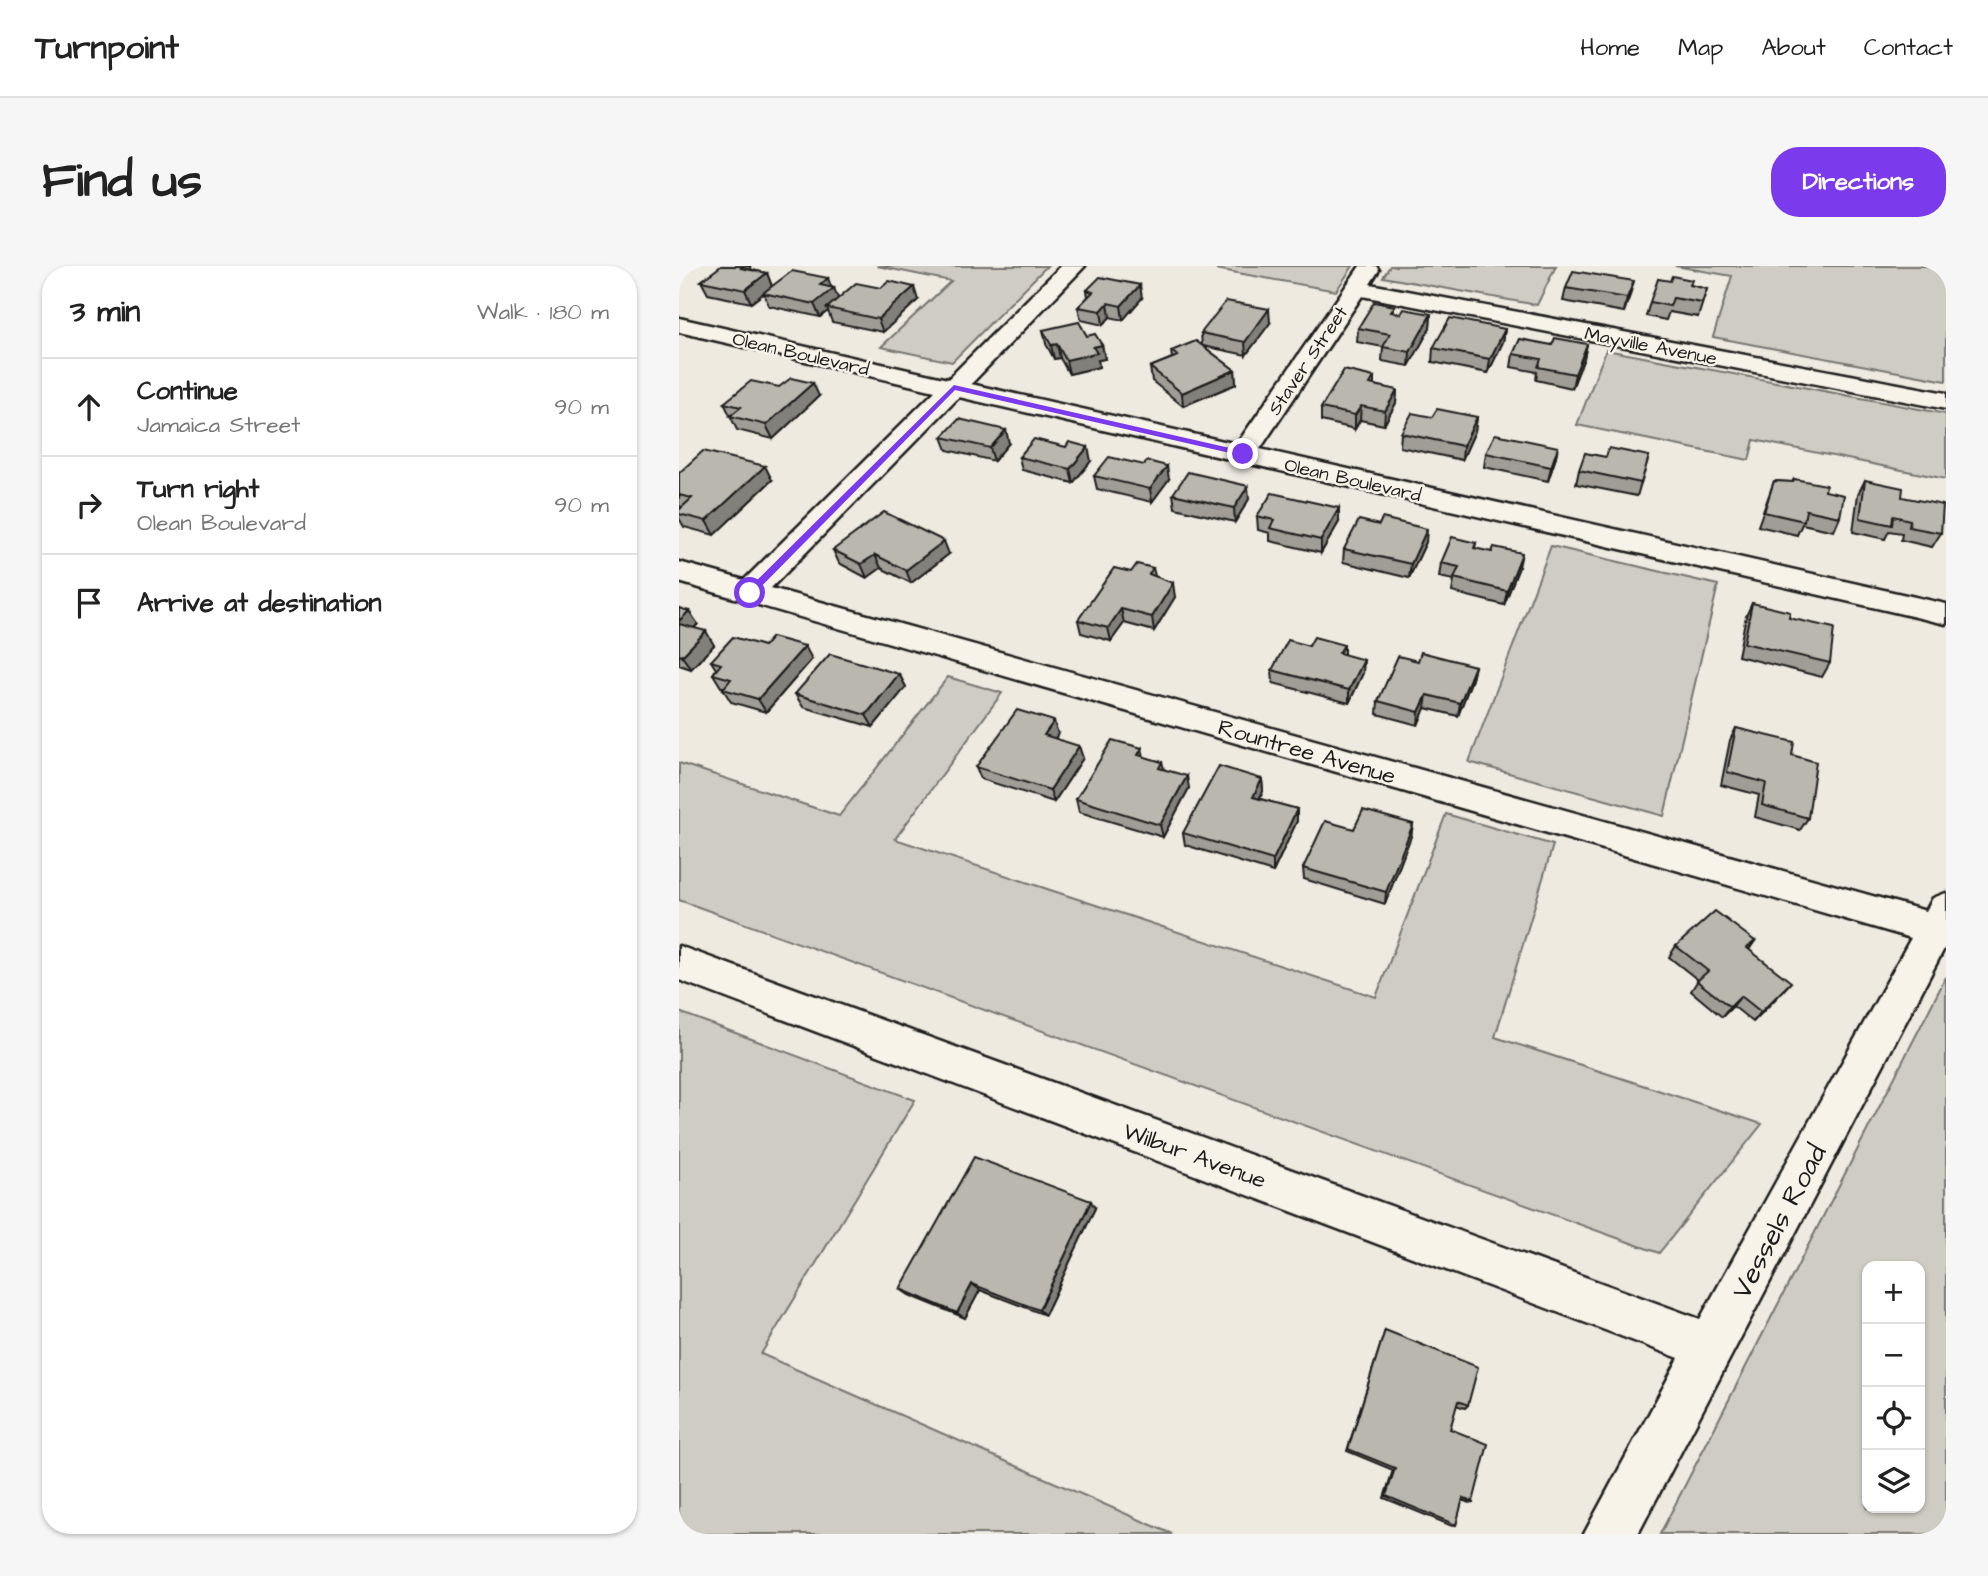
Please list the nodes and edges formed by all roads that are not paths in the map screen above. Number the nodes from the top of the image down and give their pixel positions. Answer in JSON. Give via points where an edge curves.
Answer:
{"nodes":[{"id":1,"x":1075,"y":266,"type":"edge"},
{"id":2,"x":1371,"y":266,"type":"edge"},
{"id":3,"x":1355,"y":288,"type":"junction"},
{"id":4,"x":679,"y":325,"type":"edge"},
{"id":5,"x":954,"y":388,"type":"junction"},
{"id":6,"x":1946,"y":401,"type":"edge"},
{"id":7,"x":1243,"y":454,"type":"junction"},
{"id":8,"x":679,"y":572,"type":"edge"},
{"id":9,"x":750,"y":593,"type":"junction"},
{"id":10,"x":1946,"y":614,"type":"edge"},
{"id":11,"x":1940,"y":919,"type":"edge"},
{"id":12,"x":679,"y":963,"type":"edge"},
{"id":13,"x":1711,"y":1347,"type":"junction"},
{"id":14,"x":1610,"y":1534,"type":"edge"}],
"edges":[{"from":1,"to":5,"type":"street"},
{"from":2,"to":3,"type":"street","name":"Staver Street"},
{"from":3,"to":6,"type":"street","name":"Mayville Avenue"},
{"from":3,"to":7,"type":"street","name":"Staver Street"},
{"from":4,"to":5,"type":"street","name":"Olean Boulevard"},
{"from":5,"to":7,"type":"street","name":"Olean Boulevard"},
{"from":5,"to":9,"type":"street"},
{"from":7,"to":10,"type":"street","name":"Olean Boulevard"},
{"from":8,"to":9,"type":"street","name":"Rountree Avenue"},
{"from":9,"to":11,"type":"street","name":"Rountree Avenue"},
{"from":11,"to":13,"type":"street","name":"Vessels Road"},
{"from":12,"to":13,"type":"street","name":"Wilbur Avenue"},
{"from":13,"to":14,"type":"street","name":"Vessels Road"}]}
